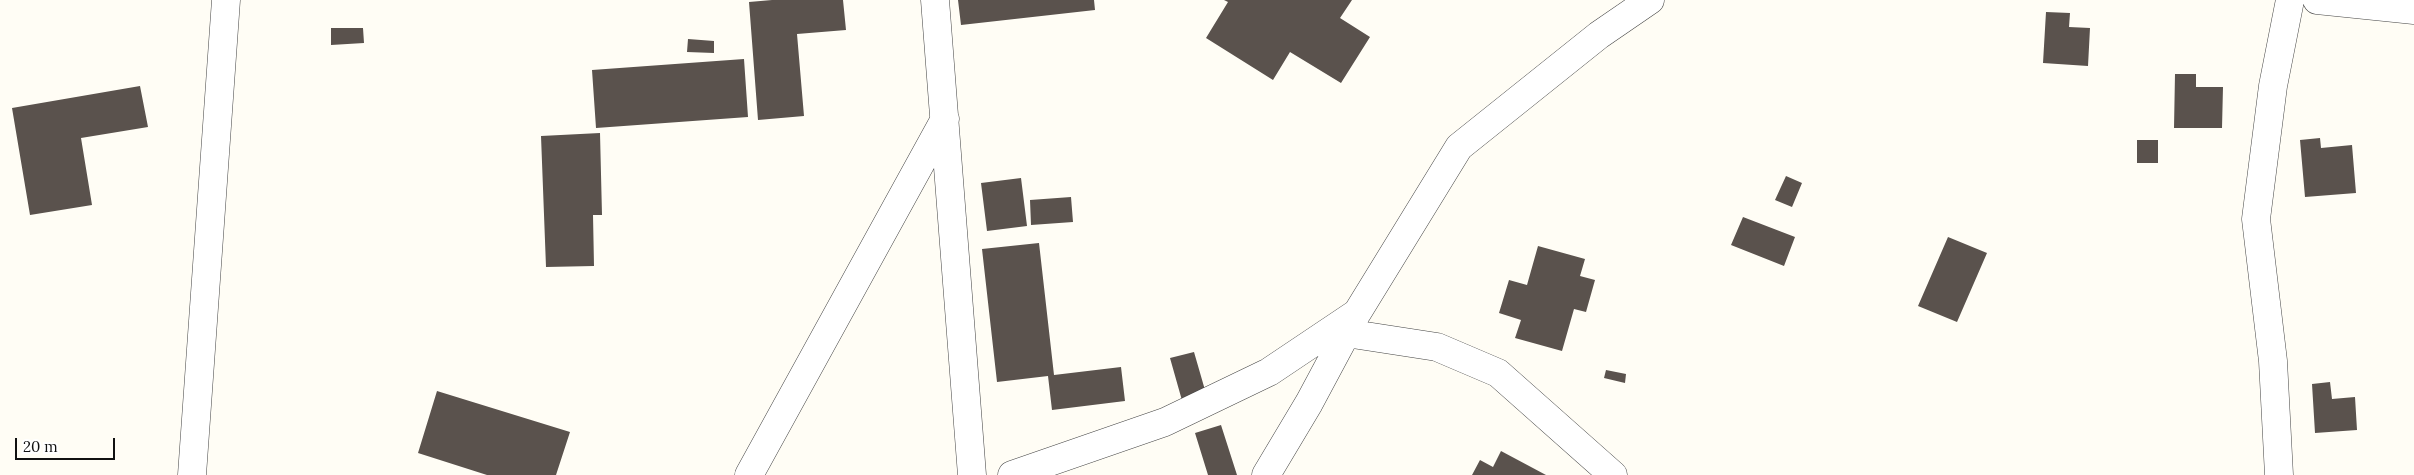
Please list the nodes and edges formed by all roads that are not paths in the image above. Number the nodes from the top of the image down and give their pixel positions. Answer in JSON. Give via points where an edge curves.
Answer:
{"nodes":[{"id":1,"x":226,"y":0,"type":"edge"},
{"id":2,"x":935,"y":0,"type":"edge"},
{"id":3,"x":1650,"y":0,"type":"edge"},
{"id":4,"x":2290,"y":0,"type":"edge"},
{"id":5,"x":2317,"y":0,"type":"edge"},
{"id":6,"x":2414,"y":10,"type":"edge"},
{"id":7,"x":945,"y":119,"type":"junction"},
{"id":8,"x":1351,"y":323,"type":"junction"},
{"id":9,"x":192,"y":475,"type":"edge"},
{"id":10,"x":749,"y":475,"type":"edge"},
{"id":11,"x":972,"y":475,"type":"edge"},
{"id":12,"x":1012,"y":475,"type":"edge"},
{"id":13,"x":1266,"y":475,"type":"edge"},
{"id":14,"x":1614,"y":475,"type":"edge"},
{"id":15,"x":2279,"y":475,"type":"edge"}],
"edges":[{"from":1,"to":9,"type":"street"},
{"from":2,"to":7,"type":"street"},
{"from":3,"to":8,"type":"street","via":[[1599,34],[1459,147]]},
{"from":4,"to":15,"type":"street","via":[[2273,86],[2256,219],[2273,361]]},
{"from":5,"to":6,"type":"street"},
{"from":7,"to":10,"type":"street"},
{"from":7,"to":11,"type":"street"},
{"from":8,"to":12,"type":"street","via":[[1269,372],[1166,422]]},
{"from":8,"to":13,"type":"street"},
{"from":8,"to":14,"type":"street","via":[[1437,347],[1498,373]]}]}
